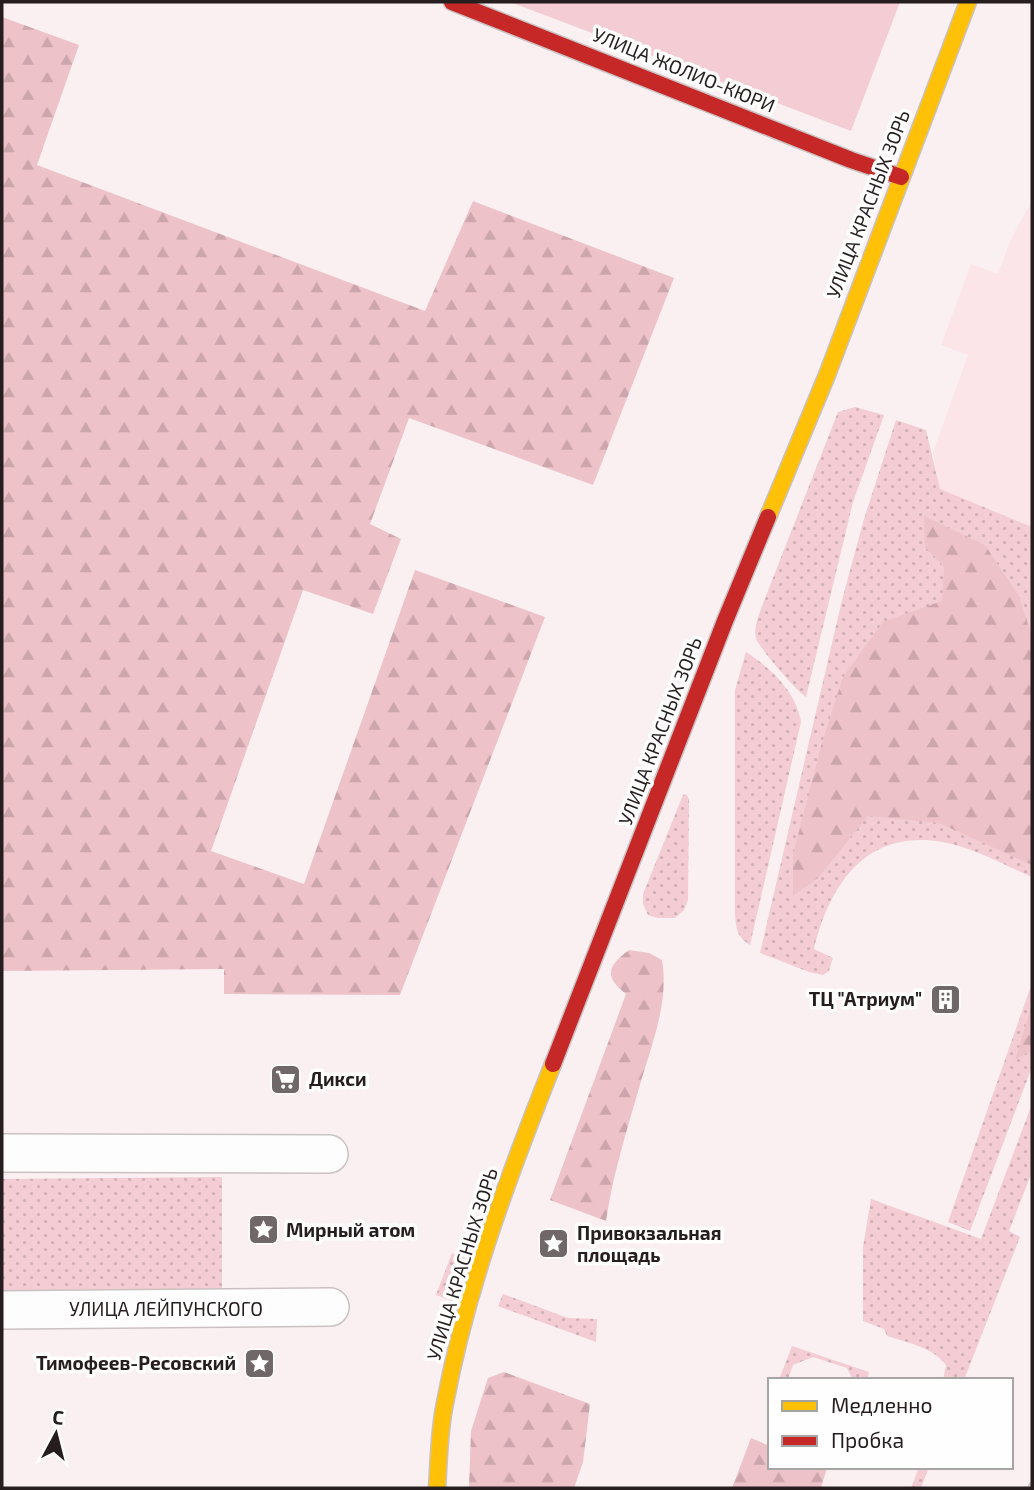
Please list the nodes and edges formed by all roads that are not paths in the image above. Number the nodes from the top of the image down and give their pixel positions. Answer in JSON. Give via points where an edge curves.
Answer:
{"nodes":[{"id":1,"x":452,"y":2,"type":"edge"},
{"id":2,"x":968,"y":2,"type":"edge"},
{"id":3,"x":901,"y":177,"type":"junction"},
{"id":4,"x":2,"y":1153,"type":"edge"},
{"id":5,"x":329,"y":1154,"type":"dead end"},
{"id":6,"x":330,"y":1307,"type":"dead end"},
{"id":7,"x":2,"y":1310,"type":"edge"},
{"id":8,"x":437,"y":1488,"type":"edge"}],
"edges":[{"from":1,"to":3,"type":"street","name":"УЛИЦА ЖОЛИО-КЮРИ"},
{"from":2,"to":3,"type":"street","name":"УЛИЦА КРАСНЫХ ЗОРЬ"},
{"from":3,"to":8,"type":"street","name":"УЛИЦА КРАСНЫХ ЗОРЬ","via":[[500,1199],[464,1316],[444,1406]]},
{"from":4,"to":5,"type":"street"},
{"from":6,"to":7,"type":"street","name":"УЛИЦА ЛЕЙПУНСКОГО"}]}
